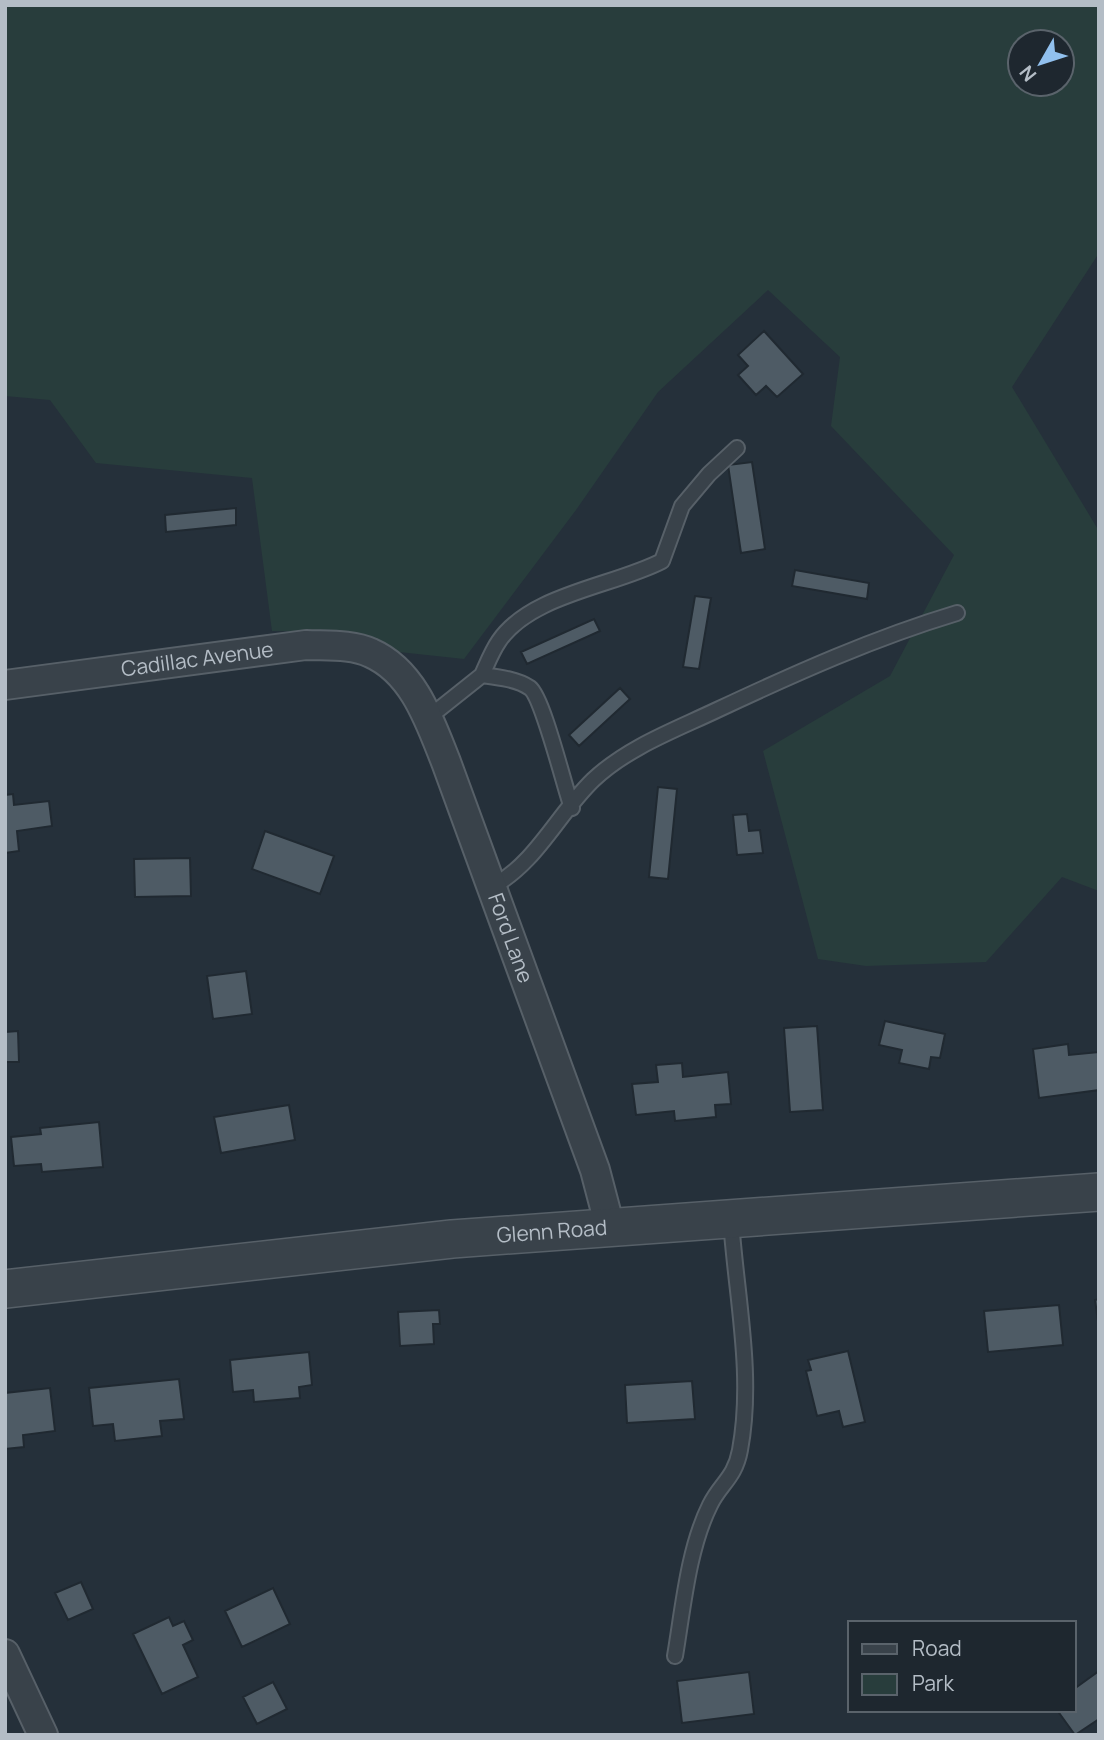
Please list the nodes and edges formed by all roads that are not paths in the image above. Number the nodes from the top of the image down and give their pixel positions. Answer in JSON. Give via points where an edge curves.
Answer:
{"nodes":[{"id":1,"x":737,"y":448,"type":"dead end"},
{"id":2,"x":957,"y":613,"type":"dead end"},
{"id":3,"x":386,"y":662,"type":"joint"},
{"id":4,"x":482,"y":675,"type":"junction"},
{"id":5,"x":5,"y":685,"type":"edge"},
{"id":6,"x":428,"y":718,"type":"junction"},
{"id":7,"x":572,"y":807,"type":"junction"},
{"id":8,"x":492,"y":887,"type":"junction"},
{"id":9,"x":1099,"y":1192,"type":"edge"},
{"id":10,"x":731,"y":1218,"type":"junction"},
{"id":11,"x":610,"y":1227,"type":"junction"},
{"id":12,"x":5,"y":1289,"type":"edge"},
{"id":13,"x":5,"y":1654,"type":"edge"},
{"id":14,"x":675,"y":1656,"type":"dead end"},
{"id":15,"x":43,"y":1735,"type":"edge"}],
"edges":[{"from":1,"to":4,"type":"lane","via":[[682,506],[662,561],[521,618],[500,640]]},
{"from":2,"to":7,"type":"lane","via":[[885,635],[639,747],[593,780]]},
{"from":3,"to":5,"type":"street","name":"Cadillac Avenue","via":[[369,652],[306,645]]},
{"from":3,"to":6,"type":"street","name":"Ford Lane","via":[[411,689]]},
{"from":4,"to":6,"type":"lane"},
{"from":4,"to":7,"type":"lane","via":[[531,689],[544,712]]},
{"from":6,"to":8,"type":"street","name":"Ford Lane"},
{"from":7,"to":8,"type":"lane","via":[[514,874]]},
{"from":8,"to":11,"type":"street","name":"Ford Lane","via":[[595,1170]]},
{"from":9,"to":10,"type":"street","name":"Glenn Road"},
{"from":10,"to":11,"type":"street","name":"Glenn Road"},
{"from":10,"to":14,"type":"lane","via":[[743,1334],[740,1450],[731,1479],[710,1504],[688,1577]]},
{"from":11,"to":12,"type":"street","name":"Glenn Road","via":[[452,1239]]},
{"from":13,"to":15,"type":"street"}]}
